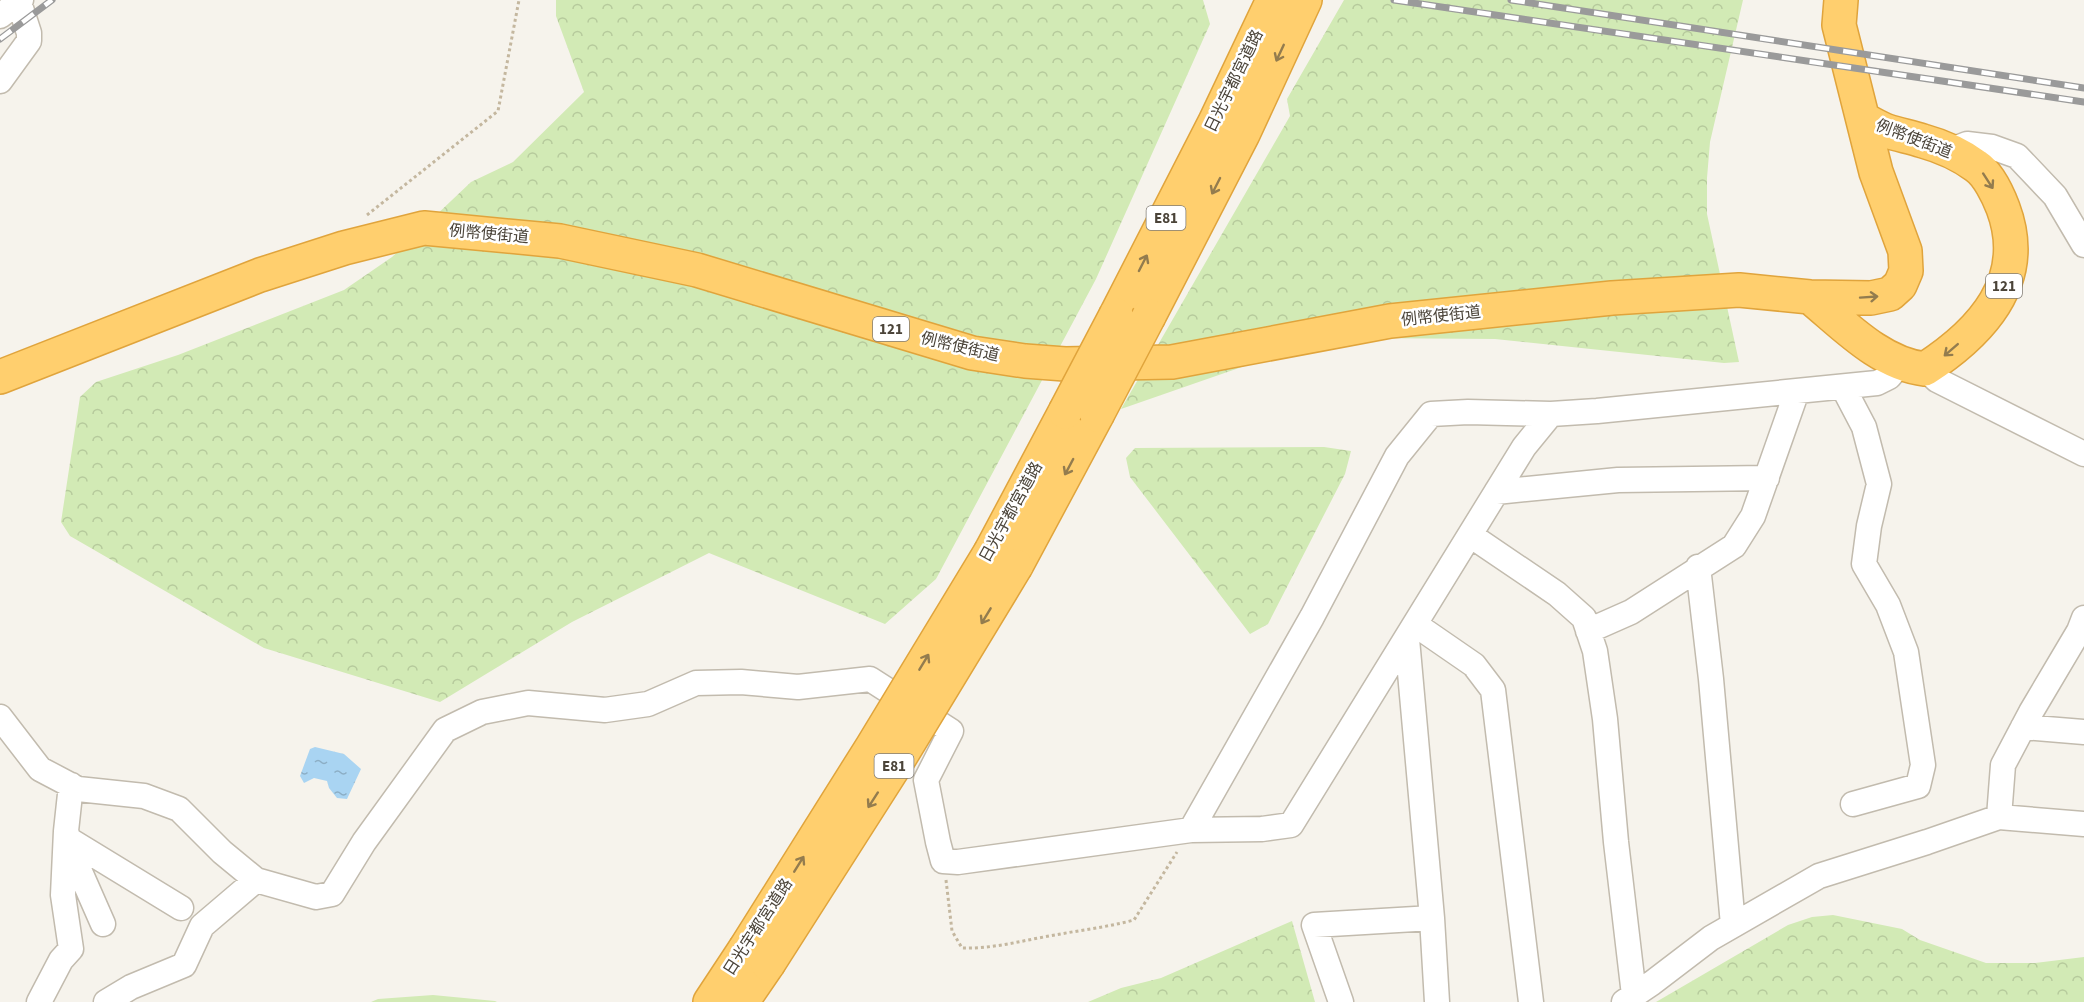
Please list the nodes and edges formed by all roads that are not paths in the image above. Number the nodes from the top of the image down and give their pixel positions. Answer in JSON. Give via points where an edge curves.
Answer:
{"nodes":[{"id":1,"x":1273,"y":0,"type":"edge"},
{"id":2,"x":1305,"y":0,"type":"edge"},
{"id":3,"x":1840,"y":0,"type":"edge"},
{"id":4,"x":13,"y":6,"type":"edge"},
{"id":5,"x":0,"y":81,"type":"edge"},
{"id":6,"x":1863,"y":119,"type":"junction"},
{"id":7,"x":1229,"y":128,"type":"junction"},
{"id":8,"x":1949,"y":151,"type":"junction"},
{"id":9,"x":2055,"y":196,"type":"junction"},
{"id":10,"x":2084,"y":209,"type":"edge"},
{"id":11,"x":2084,"y":245,"type":"edge"},
{"id":12,"x":1810,"y":297,"type":"junction"},
{"id":13,"x":1913,"y":366,"type":"junction"},
{"id":14,"x":0,"y":377,"type":"edge"},
{"id":15,"x":1843,"y":387,"type":"junction"},
{"id":16,"x":1797,"y":391,"type":"junction"},
{"id":17,"x":1081,"y":414,"type":"junction"},
{"id":18,"x":1551,"y":414,"type":"junction"},
{"id":19,"x":2084,"y":454,"type":"edge"},
{"id":20,"x":1767,"y":478,"type":"junction"},
{"id":21,"x":1496,"y":492,"type":"junction"},
{"id":22,"x":1470,"y":535,"type":"junction"},
{"id":23,"x":1698,"y":567,"type":"junction"},
{"id":24,"x":2084,"y":618,"type":"edge"},
{"id":25,"x":1588,"y":631,"type":"junction"},
{"id":26,"x":1411,"y":632,"type":"junction"},
{"id":27,"x":0,"y":717,"type":"edge"},
{"id":28,"x":2023,"y":727,"type":"junction"},
{"id":29,"x":2084,"y":732,"type":"edge"},
{"id":30,"x":71,"y":785,"type":"junction"},
{"id":31,"x":1853,"y":804,"type":"dead end"},
{"id":32,"x":1999,"y":817,"type":"junction"},
{"id":33,"x":2084,"y":824,"type":"edge"},
{"id":34,"x":1191,"y":831,"type":"junction"},
{"id":35,"x":67,"y":835,"type":"junction"},
{"id":36,"x":256,"y":880,"type":"junction"},
{"id":37,"x":181,"y":908,"type":"dead end"},
{"id":38,"x":1432,"y":918,"type":"junction"},
{"id":39,"x":103,"y":924,"type":"dead end"},
{"id":40,"x":1733,"y":925,"type":"junction"},
{"id":41,"x":756,"y":956,"type":"junction"},
{"id":42,"x":1629,"y":999,"type":"edge"},
{"id":43,"x":39,"y":1002,"type":"edge"},
{"id":44,"x":106,"y":1002,"type":"edge"},
{"id":45,"x":710,"y":1002,"type":"edge"},
{"id":46,"x":742,"y":1002,"type":"edge"},
{"id":47,"x":1341,"y":1002,"type":"edge"},
{"id":48,"x":1437,"y":1002,"type":"edge"},
{"id":49,"x":1531,"y":1002,"type":"edge"}],
"edges":[{"from":1,"to":7,"type":"highway","name":"日光宇都宮道路","number":"E81"},
{"from":2,"to":7,"type":"highway","name":"日光宇都宮道路","number":"E81","one_way":true},
{"from":3,"to":6,"type":"highway","name":"例幣使街道","number":"121","via":[[1839,25]]},
{"from":4,"to":5,"type":"street","via":[[29,33],[29,41]]},
{"from":6,"to":8,"type":"highway","name":"例幣使街道","number":"121"},
{"from":12,"to":6,"type":"highway","name":"例幣使街道","number":"121","one_way":true,"via":[[1871,298],[1890,294],[1900,285],[1906,271],[1905,252],[1876,172]]},
{"from":17,"to":7,"type":"highway","name":"日光宇都宮道路","number":"E81","one_way":true,"bridge":true,"via":[[1116,315]]},
{"from":7,"to":17,"type":"highway","name":"日光宇都宮道路","number":"E81","one_way":true,"bridge":true,"via":[[1149,316]]},
{"from":8,"to":9,"type":"street","via":[[1967,144],[2017,156]]},
{"from":8,"to":13,"type":"highway","name":"例幣使街道","number":"121","one_way":true,"via":[[1979,168],[1999,198],[2011,238],[2010,261],[2006,282],[1979,325],[1947,355]]},
{"from":9,"to":10,"type":"street"},
{"from":9,"to":11,"type":"street"},
{"from":12,"to":13,"type":"highway","via":[[1884,355]]},
{"from":12,"to":14,"type":"highway","name":"例幣使街道","number":"121","via":[[1740,290],[1612,297],[1390,321],[1172,362],[1065,364],[972,353],[697,270],[560,241],[424,228],[260,275]]},
{"from":13,"to":15,"type":"street","via":[[1877,383]]},
{"from":13,"to":19,"type":"street"},
{"from":15,"to":16,"type":"street"},
{"from":15,"to":31,"type":"street","via":[[1864,427],[1879,484],[1864,564],[1888,605],[1906,652],[1923,765],[1918,786]]},
{"from":16,"to":18,"type":"street"},
{"from":16,"to":20,"type":"street"},
{"from":17,"to":41,"type":"highway","name":"日光宇都宮道路","number":"E81","bridge":true,"via":[[897,762]]},
{"from":18,"to":21,"type":"street","via":[[1524,447]]},
{"from":18,"to":34,"type":"street","via":[[1431,414],[1397,456],[1312,617]]},
{"from":20,"to":21,"type":"street","via":[[1618,480]]},
{"from":20,"to":23,"type":"street","via":[[1753,516],[1734,546]]},
{"from":21,"to":22,"type":"street"},
{"from":22,"to":25,"type":"street","via":[[1557,594],[1584,618]]},
{"from":22,"to":26,"type":"street"},
{"from":23,"to":25,"type":"street","via":[[1631,612]]},
{"from":23,"to":40,"type":"street"},
{"from":24,"to":28,"type":"street"},
{"from":25,"to":42,"type":"street","via":[[1595,651],[1605,719]]},
{"from":26,"to":34,"type":"street","via":[[1291,825]]},
{"from":26,"to":38,"type":"street"},
{"from":26,"to":49,"type":"street","via":[[1474,665],[1493,690]]},
{"from":27,"to":30,"type":"street","via":[[40,769]]},
{"from":28,"to":29,"type":"street"},
{"from":28,"to":32,"type":"street","via":[[2003,765]]},
{"from":30,"to":35,"type":"street"},
{"from":30,"to":36,"type":"street","via":[[144,796],[179,809]]},
{"from":32,"to":33,"type":"street"},
{"from":32,"to":40,"type":"street","via":[[1819,876]]},
{"from":34,"to":36,"type":"street","via":[[944,861],[926,780],[951,731],[870,679],[798,687],[696,683],[648,704],[605,710],[528,703],[483,712],[445,730],[364,842],[332,894],[316,897]]},
{"from":35,"to":37,"type":"street"},
{"from":35,"to":39,"type":"street"},
{"from":35,"to":43,"type":"street","via":[[63,895],[71,949]]},
{"from":36,"to":44,"type":"street","via":[[202,926],[184,965]]},
{"from":38,"to":47,"type":"street","via":[[1314,925]]},
{"from":38,"to":48,"type":"street"},
{"from":40,"to":42,"type":"street"},
{"from":41,"to":45,"type":"highway","name":"日光宇都宮道路","number":"E81"},
{"from":41,"to":46,"type":"highway","name":"日光宇都宮道路","number":"E81"}]}
